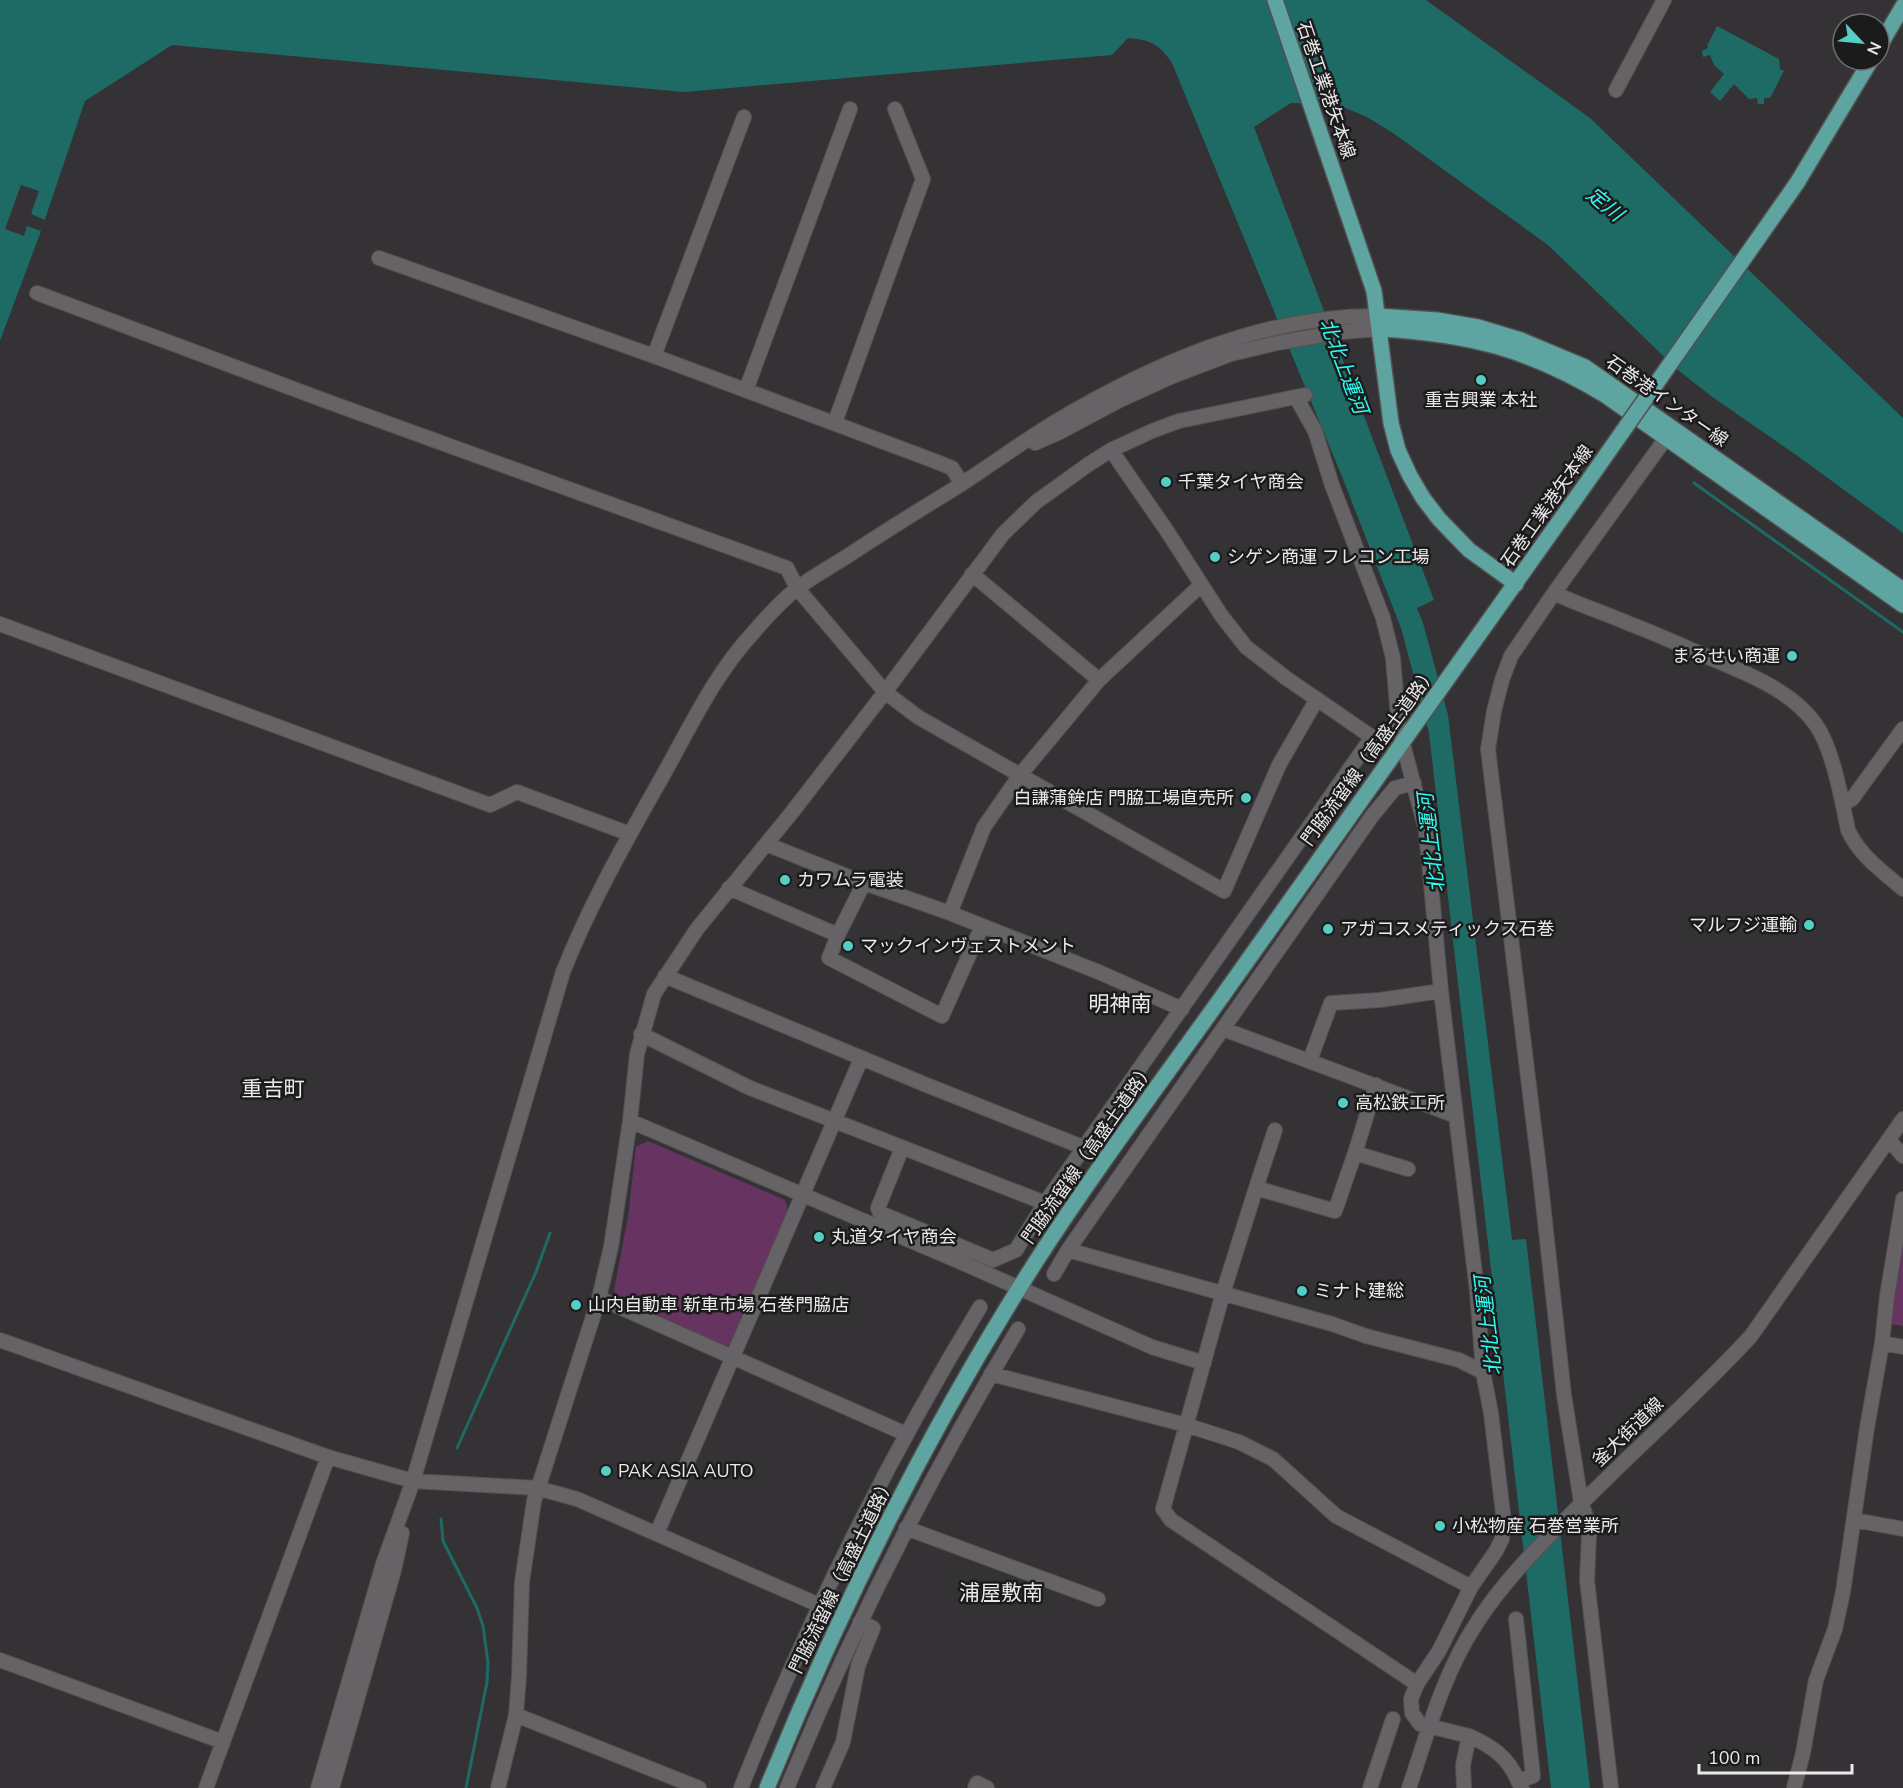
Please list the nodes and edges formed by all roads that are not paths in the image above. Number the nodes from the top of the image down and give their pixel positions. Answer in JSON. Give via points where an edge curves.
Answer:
{"nodes":[{"id":1,"x":1275,"y":0,"type":"edge"},
{"id":2,"x":1664,"y":0,"type":"edge"},
{"id":3,"x":1903,"y":6,"type":"edge"},
{"id":4,"x":1891,"y":26,"type":"edge"},
{"id":5,"x":1864,"y":72,"type":"edge"},
{"id":6,"x":1616,"y":90,"type":"dead end"},
{"id":7,"x":895,"y":109,"type":"dead end"},
{"id":8,"x":850,"y":110,"type":"dead end"},
{"id":9,"x":744,"y":117,"type":"dead end"},
{"id":10,"x":379,"y":258,"type":"dead end"},
{"id":11,"x":37,"y":293,"type":"dead end"},
{"id":12,"x":1379,"y":323,"type":"junction"},
{"id":13,"x":654,"y":356,"type":"junction"},
{"id":14,"x":746,"y":390,"type":"junction"},
{"id":15,"x":835,"y":422,"type":"junction"},
{"id":16,"x":1666,"y":438,"type":"junction"},
{"id":17,"x":1111,"y":450,"type":"junction"},
{"id":18,"x":1006,"y":456,"type":"junction"},
{"id":19,"x":962,"y":484,"type":"junction"},
{"id":20,"x":972,"y":574,"type":"junction"},
{"id":21,"x":1516,"y":584,"type":"junction"},
{"id":22,"x":1201,"y":585,"type":"junction"},
{"id":23,"x":797,"y":588,"type":"junction"},
{"id":24,"x":1903,"y":590,"type":"edge"},
{"id":25,"x":1554,"y":593,"type":"junction"},
{"id":26,"x":1903,"y":606,"type":"edge"},
{"id":27,"x":0,"y":624,"type":"edge"},
{"id":28,"x":1099,"y":680,"type":"junction"},
{"id":29,"x":885,"y":692,"type":"junction"},
{"id":30,"x":1317,"y":699,"type":"junction"},
{"id":31,"x":1903,"y":729,"type":"edge"},
{"id":32,"x":1402,"y":742,"type":"junction"},
{"id":33,"x":1020,"y":775,"type":"junction"},
{"id":34,"x":1414,"y":783,"type":"junction"},
{"id":35,"x":1843,"y":804,"type":"junction"},
{"id":36,"x":630,"y":834,"type":"junction"},
{"id":37,"x":766,"y":844,"type":"junction"},
{"id":38,"x":864,"y":883,"type":"junction"},
{"id":39,"x":729,"y":888,"type":"junction"},
{"id":40,"x":1903,"y":889,"type":"edge"},
{"id":41,"x":950,"y":913,"type":"junction"},
{"id":42,"x":982,"y":926,"type":"junction"},
{"id":43,"x":838,"y":935,"type":"junction"},
{"id":44,"x":665,"y":976,"type":"junction"},
{"id":45,"x":1441,"y":991,"type":"junction"},
{"id":46,"x":1182,"y":1009,"type":"junction"},
{"id":47,"x":1224,"y":1029,"type":"junction"},
{"id":48,"x":641,"y":1035,"type":"junction"},
{"id":49,"x":861,"y":1059,"type":"junction"},
{"id":50,"x":1310,"y":1060,"type":"junction"},
{"id":51,"x":1376,"y":1085,"type":"junction"},
{"id":52,"x":1456,"y":1116,"type":"junction"},
{"id":53,"x":1903,"y":1119,"type":"edge"},
{"id":54,"x":630,"y":1121,"type":"junction"},
{"id":55,"x":833,"y":1121,"type":"junction"},
{"id":56,"x":1275,"y":1130,"type":"dead end"},
{"id":57,"x":1889,"y":1140,"type":"junction"},
{"id":58,"x":902,"y":1148,"type":"junction"},
{"id":59,"x":1085,"y":1148,"type":"junction"},
{"id":60,"x":1355,"y":1153,"type":"junction"},
{"id":61,"x":1903,"y":1156,"type":"edge"},
{"id":62,"x":1408,"y":1169,"type":"dead end"},
{"id":63,"x":1256,"y":1188,"type":"junction"},
{"id":64,"x":802,"y":1195,"type":"junction"},
{"id":65,"x":1903,"y":1199,"type":"edge"},
{"id":66,"x":1046,"y":1203,"type":"junction"},
{"id":67,"x":1068,"y":1250,"type":"junction"},
{"id":68,"x":1054,"y":1274,"type":"dead end"},
{"id":69,"x":1020,"y":1288,"type":"junction"},
{"id":70,"x":1223,"y":1293,"type":"junction"},
{"id":71,"x":599,"y":1298,"type":"junction"},
{"id":72,"x":980,"y":1307,"type":"dead end"},
{"id":73,"x":1018,"y":1329,"type":"dead end"},
{"id":74,"x":0,"y":1340,"type":"edge"},
{"id":75,"x":1882,"y":1343,"type":"junction"},
{"id":76,"x":1903,"y":1347,"type":"edge"},
{"id":77,"x":734,"y":1357,"type":"junction"},
{"id":78,"x":1204,"y":1363,"type":"junction"},
{"id":79,"x":1483,"y":1372,"type":"junction"},
{"id":80,"x":991,"y":1374,"type":"junction"},
{"id":81,"x":1186,"y":1425,"type":"junction"},
{"id":82,"x":906,"y":1434,"type":"junction"},
{"id":83,"x":328,"y":1457,"type":"junction"},
{"id":84,"x":413,"y":1481,"type":"junction"},
{"id":85,"x":537,"y":1488,"type":"junction"},
{"id":86,"x":1581,"y":1502,"type":"junction"},
{"id":87,"x":1854,"y":1520,"type":"junction"},
{"id":88,"x":906,"y":1528,"type":"junction"},
{"id":89,"x":1903,"y":1529,"type":"edge"},
{"id":90,"x":657,"y":1533,"type":"junction"},
{"id":91,"x":1471,"y":1587,"type":"junction"},
{"id":92,"x":1098,"y":1599,"type":"dead end"},
{"id":93,"x":819,"y":1605,"type":"junction"},
{"id":94,"x":1516,"y":1619,"type":"dead end"},
{"id":95,"x":861,"y":1622,"type":"junction"},
{"id":96,"x":0,"y":1660,"type":"edge"},
{"id":97,"x":1417,"y":1684,"type":"junction"},
{"id":98,"x":516,"y":1715,"type":"junction"},
{"id":99,"x":1393,"y":1719,"type":"dead end"},
{"id":100,"x":1430,"y":1727,"type":"junction"},
{"id":101,"x":1469,"y":1736,"type":"junction"},
{"id":102,"x":223,"y":1742,"type":"junction"},
{"id":103,"x":1520,"y":1785,"type":"edge"},
{"id":104,"x":206,"y":1788,"type":"edge"},
{"id":105,"x":318,"y":1788,"type":"edge"},
{"id":106,"x":332,"y":1788,"type":"edge"},
{"id":107,"x":498,"y":1788,"type":"edge"},
{"id":108,"x":699,"y":1788,"type":"edge"},
{"id":109,"x":741,"y":1788,"type":"edge"},
{"id":110,"x":767,"y":1788,"type":"edge"},
{"id":111,"x":787,"y":1788,"type":"edge"},
{"id":112,"x":823,"y":1788,"type":"edge"},
{"id":113,"x":975,"y":1788,"type":"edge"},
{"id":114,"x":987,"y":1788,"type":"edge"},
{"id":115,"x":1370,"y":1788,"type":"edge"},
{"id":116,"x":1409,"y":1788,"type":"edge"},
{"id":117,"x":1464,"y":1788,"type":"edge"},
{"id":118,"x":1611,"y":1788,"type":"edge"},
{"id":119,"x":1794,"y":1788,"type":"edge"}],
"edges":[{"from":1,"to":12,"type":"main road","name":"石巻工業港矢本線","via":[[1374,291]]},
{"from":2,"to":6,"type":"street"},
{"from":3,"to":4,"type":"main road"},
{"from":5,"to":21,"type":"main road","name":"石巻工業港矢本線","bridge":true,"via":[[1797,183]]},
{"from":7,"to":15,"type":"street","via":[[923,179]]},
{"from":8,"to":14,"type":"street"},
{"from":9,"to":13,"type":"street"},
{"from":10,"to":13,"type":"street"},
{"from":11,"to":23,"type":"street","via":[[787,568]]},
{"from":12,"to":16,"type":"main road","name":"石巻港インター線","via":[[1482,342],[1553,366],[1605,395]]},
{"from":12,"to":18,"type":"street","via":[[1232,354],[1173,376]]},
{"from":12,"to":18,"type":"street","via":[[1336,318],[1274,327],[1220,343],[1154,370],[1054,423]]},
{"from":12,"to":21,"type":"main road","name":"石巻工業港矢本線","via":[[1391,423],[1410,476],[1454,535]]},
{"from":12,"to":24,"type":"main road","name":"石巻港インター線","via":[[1437,320],[1478,327],[1585,367]]},
{"from":13,"to":14,"type":"street"},
{"from":14,"to":15,"type":"street"},
{"from":15,"to":19,"type":"street","via":[[952,468]]},
{"from":16,"to":25,"type":"street"},
{"from":16,"to":26,"type":"main road","name":"石巻港インター線"},
{"from":17,"to":20,"type":"street","via":[[1036,502],[1003,534]]},
{"from":17,"to":22,"type":"street"},
{"from":17,"to":32,"type":"street","via":[[1179,421],[1300,396],[1383,618],[1393,658]]},
{"from":18,"to":19,"type":"street"},
{"from":19,"to":23,"type":"street"},
{"from":20,"to":28,"type":"street"},
{"from":20,"to":29,"type":"street"},
{"from":21,"to":32,"type":"main road","name":"門脇流留線（高盛土道路）"},
{"from":22,"to":28,"type":"street"},
{"from":22,"to":30,"type":"street","via":[[1246,648]]},
{"from":23,"to":29,"type":"street"},
{"from":23,"to":36,"type":"street","via":[[730,661]]},
{"from":25,"to":35,"type":"street","via":[[1731,667],[1780,692],[1816,724],[1826,742]]},
{"from":25,"to":86,"type":"street","via":[[1511,656],[1497,700],[1488,749],[1564,1395]]},
{"from":27,"to":36,"type":"street","via":[[490,805],[517,792]]},
{"from":28,"to":33,"type":"street"},
{"from":29,"to":33,"type":"street","via":[[918,717]]},
{"from":29,"to":37,"type":"street"},
{"from":30,"to":33,"type":"street","via":[[1279,765],[1224,891]]},
{"from":30,"to":46,"type":"street","via":[[1372,737]]},
{"from":31,"to":35,"type":"street","via":[[1852,799]]},
{"from":32,"to":34,"type":"street"},
{"from":32,"to":69,"type":"main road","name":"門脇流留線（高盛土道路）"},
{"from":33,"to":41,"type":"street","via":[[984,827]]},
{"from":34,"to":45,"type":"street","via":[[1426,831]]},
{"from":34,"to":47,"type":"street","via":[[1395,788],[1383,801]]},
{"from":35,"to":40,"type":"street","via":[[1852,840],[1862,854]]},
{"from":36,"to":84,"type":"street","via":[[580,929],[563,972]]},
{"from":37,"to":38,"type":"street"},
{"from":37,"to":39,"type":"street"},
{"from":38,"to":41,"type":"street"},
{"from":38,"to":43,"type":"street"},
{"from":39,"to":43,"type":"street"},
{"from":39,"to":44,"type":"street"},
{"from":41,"to":42,"type":"street"},
{"from":42,"to":43,"type":"street","via":[[942,1016],[829,958]]},
{"from":42,"to":46,"type":"street"},
{"from":44,"to":48,"type":"street","via":[[654,994]]},
{"from":44,"to":49,"type":"street"},
{"from":45,"to":50,"type":"street","via":[[1331,1002]]},
{"from":45,"to":52,"type":"street"},
{"from":46,"to":59,"type":"street"},
{"from":47,"to":50,"type":"street"},
{"from":47,"to":67,"type":"street"},
{"from":48,"to":54,"type":"street"},
{"from":48,"to":55,"type":"street","via":[[750,1088]]},
{"from":49,"to":55,"type":"street"},
{"from":49,"to":59,"type":"street"},
{"from":50,"to":51,"type":"street"},
{"from":51,"to":52,"type":"street"},
{"from":51,"to":60,"type":"street"},
{"from":52,"to":79,"type":"street"},
{"from":53,"to":57,"type":"street","name":"釜大街道線"},
{"from":54,"to":64,"type":"street"},
{"from":54,"to":71,"type":"street","via":[[611,1247]]},
{"from":55,"to":58,"type":"street"},
{"from":55,"to":64,"type":"street"},
{"from":56,"to":63,"type":"street"},
{"from":57,"to":61,"type":"street"},
{"from":57,"to":86,"type":"street","name":"釜大街道線","via":[[1751,1336]]},
{"from":58,"to":66,"type":"street"},
{"from":58,"to":66,"type":"street","via":[[878,1208],[880,1213],[993,1260],[1016,1250]]},
{"from":59,"to":66,"type":"street"},
{"from":60,"to":62,"type":"street"},
{"from":60,"to":63,"type":"street","via":[[1335,1211]]},
{"from":63,"to":70,"type":"street"},
{"from":64,"to":69,"type":"street"},
{"from":64,"to":77,"type":"street"},
{"from":65,"to":75,"type":"street"},
{"from":67,"to":68,"type":"street"},
{"from":67,"to":70,"type":"street"},
{"from":69,"to":78,"type":"street","via":[[1152,1347]]},
{"from":69,"to":110,"type":"main road","name":"門脇流留線（高盛土道路）","via":[[888,1521],[841,1617]]},
{"from":70,"to":78,"type":"street"},
{"from":70,"to":79,"type":"street","via":[[1459,1360]]},
{"from":71,"to":77,"type":"street"},
{"from":71,"to":85,"type":"street"},
{"from":72,"to":82,"type":"street"},
{"from":73,"to":80,"type":"street"},
{"from":74,"to":83,"type":"street"},
{"from":75,"to":76,"type":"street"},
{"from":75,"to":87,"type":"street"},
{"from":77,"to":82,"type":"street"},
{"from":77,"to":90,"type":"street"},
{"from":78,"to":81,"type":"street"},
{"from":79,"to":91,"type":"street","via":[[1504,1522],[1496,1551]]},
{"from":80,"to":81,"type":"street"},
{"from":80,"to":88,"type":"street"},
{"from":81,"to":91,"type":"street","via":[[1239,1442],[1273,1459],[1336,1516]]},
{"from":81,"to":97,"type":"street","via":[[1163,1509],[1171,1520]]},
{"from":82,"to":93,"type":"street"},
{"from":83,"to":84,"type":"street"},
{"from":83,"to":102,"type":"street"},
{"from":84,"to":85,"type":"street"},
{"from":84,"to":105,"type":"street","via":[[383,1564]]},
{"from":84,"to":106,"type":"street","via":[[394,1570]]},
{"from":85,"to":90,"type":"street","via":[[577,1499]]},
{"from":85,"to":98,"type":"street","via":[[522,1582]]},
{"from":86,"to":100,"type":"street","name":"釜大街道線","via":[[1516,1570],[1474,1626]]},
{"from":86,"to":118,"type":"street","via":[[1588,1522],[1587,1580]]},
{"from":87,"to":89,"type":"street"},
{"from":87,"to":119,"type":"street","via":[[1835,1629],[1816,1680]]},
{"from":88,"to":92,"type":"street"},
{"from":88,"to":95,"type":"street"},
{"from":90,"to":93,"type":"street"},
{"from":91,"to":97,"type":"street","via":[[1439,1651]]},
{"from":93,"to":109,"type":"street"},
{"from":94,"to":103,"type":"street","via":[[1533,1776]]},
{"from":95,"to":111,"type":"street"},
{"from":95,"to":112,"type":"street","via":[[873,1628],[858,1666],[843,1742]]},
{"from":96,"to":102,"type":"street"},
{"from":97,"to":100,"type":"street","via":[[1411,1699],[1412,1713],[1420,1724]]},
{"from":98,"to":107,"type":"street"},
{"from":98,"to":108,"type":"street"},
{"from":99,"to":115,"type":"street"},
{"from":100,"to":101,"type":"street"},
{"from":100,"to":116,"type":"street","name":"釜大街道線"},
{"from":101,"to":103,"type":"street","via":[[1496,1750],[1513,1768]]},
{"from":101,"to":117,"type":"street","via":[[1463,1765]]},
{"from":102,"to":104,"type":"street"},
{"from":113,"to":114,"type":"street","via":[[977,1783]]}]}
